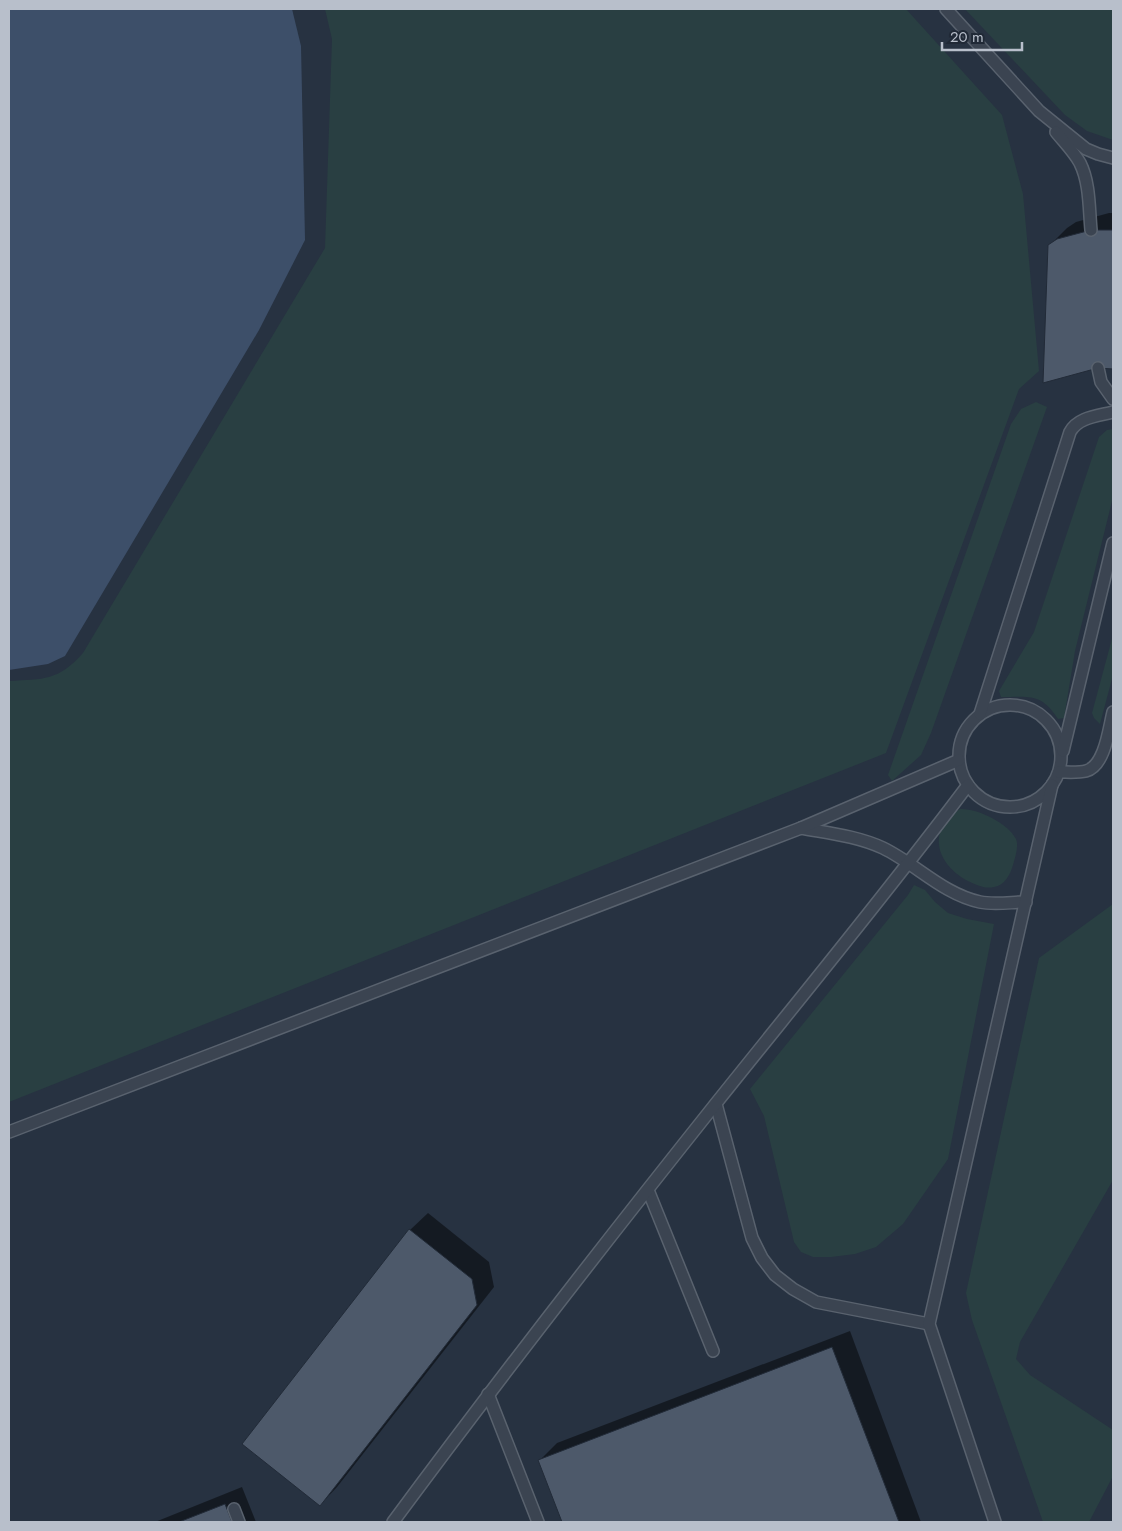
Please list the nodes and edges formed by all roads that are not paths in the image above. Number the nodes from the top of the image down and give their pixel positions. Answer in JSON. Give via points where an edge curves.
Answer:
{"nodes":[{"id":1,"x":946,"y":9,"type":"edge"},
{"id":2,"x":1039,"y":111,"type":"junction"},
{"id":3,"x":1113,"y":158,"type":"edge"},
{"id":4,"x":1091,"y":230,"type":"dead end"},
{"id":5,"x":1098,"y":368,"type":"dead end"},
{"id":6,"x":1113,"y":399,"type":"edge"},
{"id":7,"x":1113,"y":412,"type":"edge"},
{"id":8,"x":1113,"y":544,"type":"edge"},
{"id":9,"x":1113,"y":712,"type":"edge"},
{"id":10,"x":980,"y":714,"type":"junction"},
{"id":11,"x":1061,"y":757,"type":"junction"},
{"id":12,"x":959,"y":760,"type":"junction"},
{"id":13,"x":1059,"y":772,"type":"junction"},
{"id":14,"x":968,"y":785,"type":"junction"},
{"id":15,"x":1052,"y":785,"type":"junction"},
{"id":16,"x":801,"y":828,"type":"junction"},
{"id":17,"x":909,"y":863,"type":"junction"},
{"id":18,"x":1026,"y":902,"type":"junction"},
{"id":19,"x":716,"y":1104,"type":"junction"},
{"id":20,"x":9,"y":1132,"type":"edge"},
{"id":21,"x":648,"y":1190,"type":"junction"},
{"id":22,"x":929,"y":1324,"type":"junction"},
{"id":23,"x":713,"y":1351,"type":"dead end"},
{"id":24,"x":488,"y":1394,"type":"junction"},
{"id":25,"x":234,"y":1508,"type":"dead end"},
{"id":26,"x":240,"y":1522,"type":"edge"},
{"id":27,"x":393,"y":1522,"type":"edge"},
{"id":28,"x":538,"y":1522,"type":"edge"},
{"id":29,"x":995,"y":1522,"type":"edge"}],
"edges":[{"from":1,"to":2,"type":"lane"},
{"from":2,"to":3,"type":"lane","via":[[1086,149]]},
{"from":2,"to":4,"type":"lane","via":[[1081,165],[1086,178]]},
{"from":5,"to":6,"type":"lane","via":[[1101,382]]},
{"from":7,"to":10,"type":"lane","via":[[1081,420],[1070,432]]},
{"from":8,"to":11,"type":"lane"},
{"from":9,"to":13,"type":"lane","via":[[1099,761],[1087,771]]},
{"from":10,"to":11,"type":"lane","via":[[996,706],[1028,708],[1052,727],[1059,741]]},
{"from":10,"to":12,"type":"lane","via":[[968,726],[960,742]]},
{"from":11,"to":13,"type":"lane"},
{"from":12,"to":14,"type":"lane"},
{"from":12,"to":16,"type":"lane"},
{"from":13,"to":15,"type":"lane"},
{"from":14,"to":15,"type":"lane","via":[[972,792],[987,802],[1015,808],[1030,804]]},
{"from":14,"to":17,"type":"lane"},
{"from":15,"to":18,"type":"lane"},
{"from":16,"to":17,"type":"lane","via":[[858,839]]},
{"from":16,"to":20,"type":"lane"},
{"from":17,"to":18,"type":"lane","via":[[951,892],[981,902]]},
{"from":17,"to":19,"type":"lane"},
{"from":18,"to":22,"type":"lane"},
{"from":19,"to":21,"type":"lane"},
{"from":19,"to":22,"type":"lane","via":[[752,1238],[775,1275],[816,1302]]},
{"from":21,"to":23,"type":"lane"},
{"from":21,"to":24,"type":"lane"},
{"from":22,"to":29,"type":"lane"},
{"from":24,"to":27,"type":"lane"},
{"from":24,"to":28,"type":"lane"},
{"from":25,"to":26,"type":"lane"}]}
